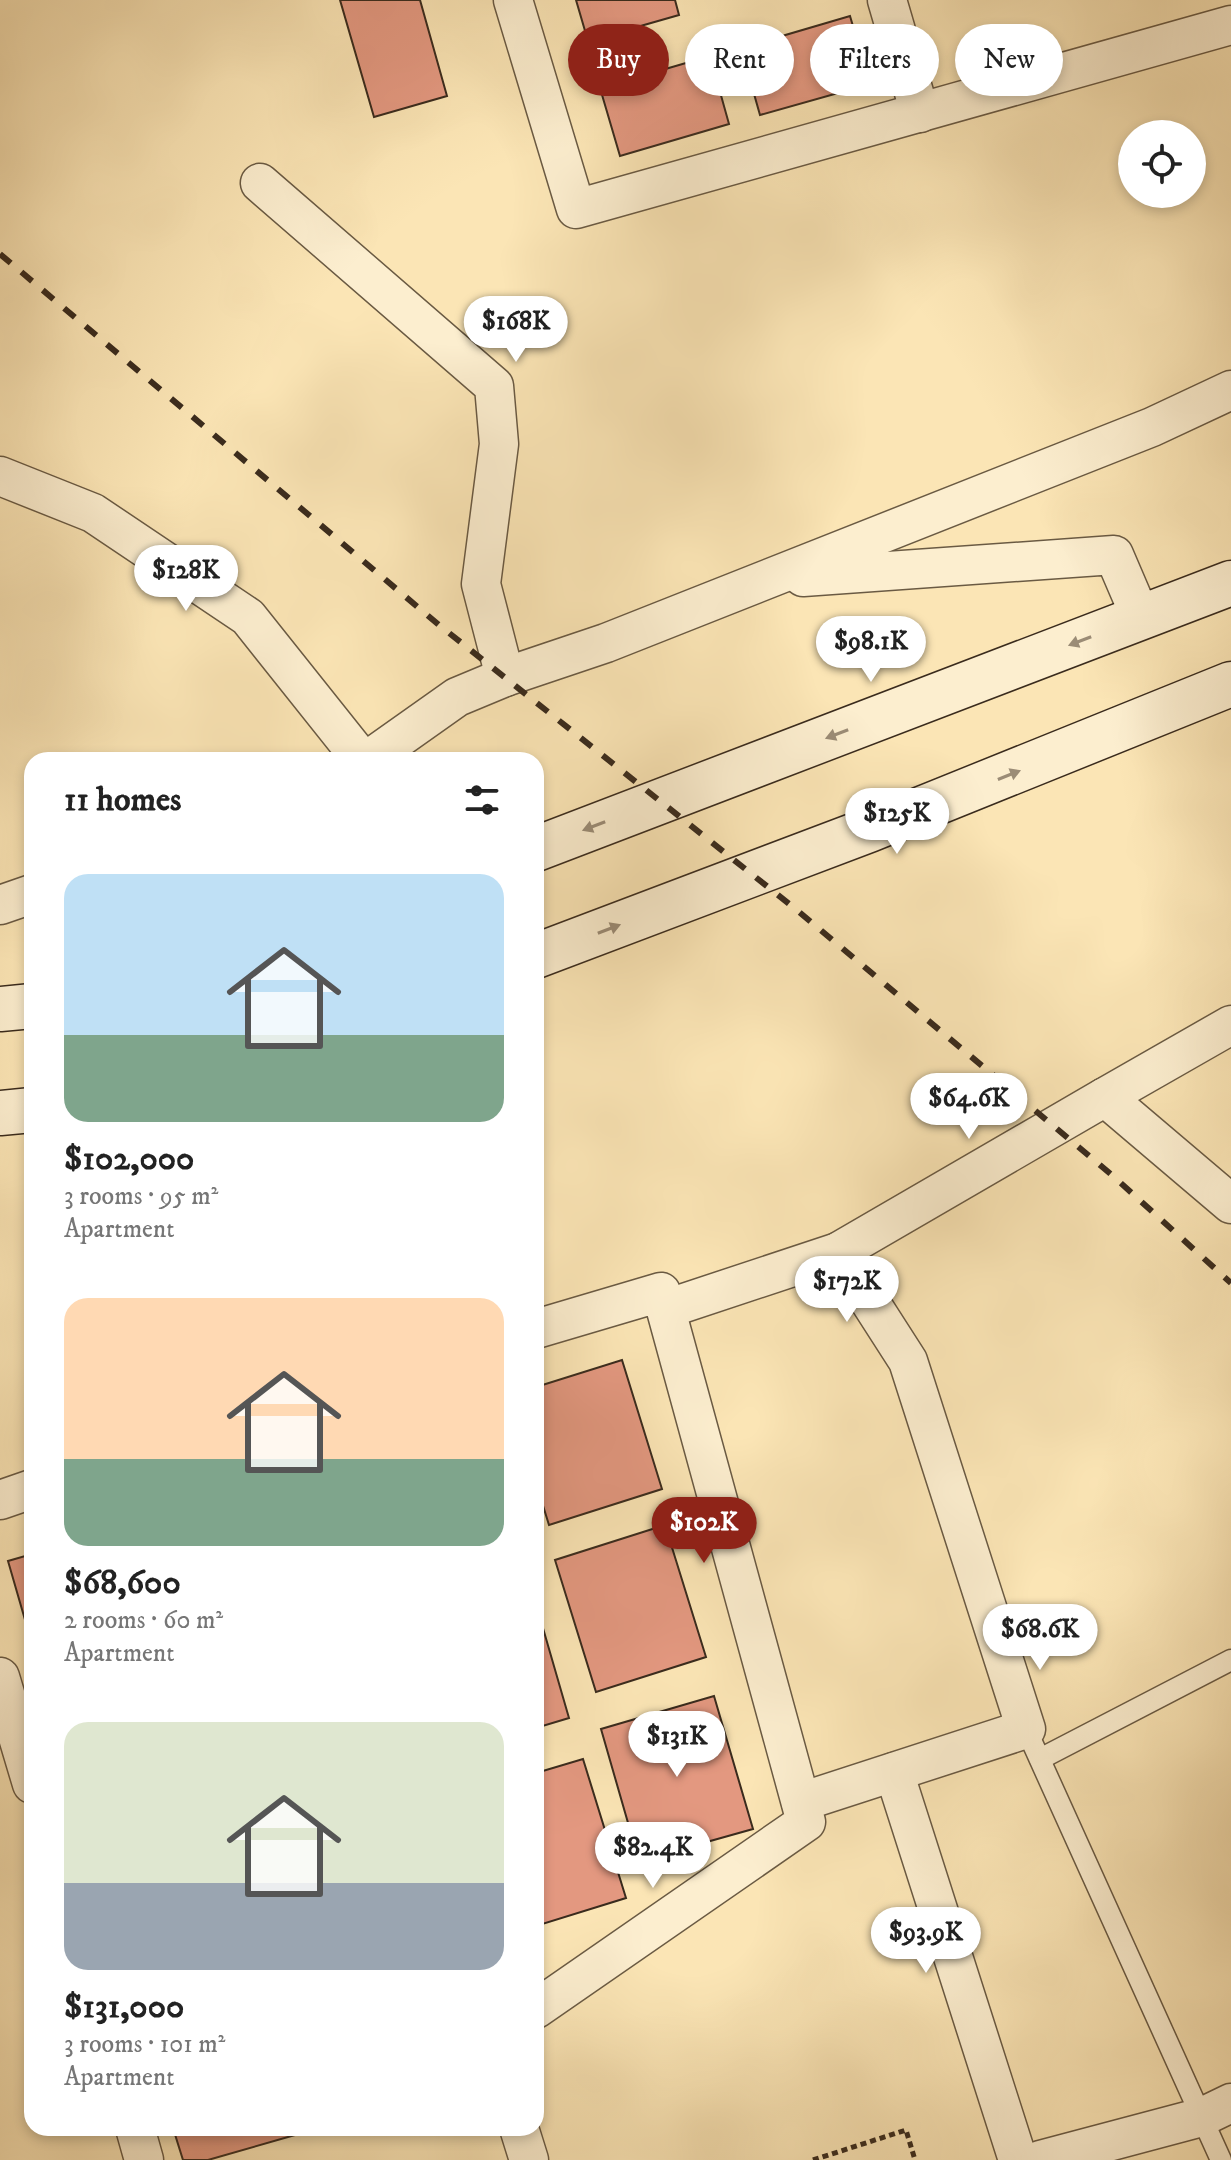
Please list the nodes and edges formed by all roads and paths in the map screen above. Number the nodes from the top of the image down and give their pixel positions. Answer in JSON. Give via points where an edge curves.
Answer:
{"nodes":[{"id":1,"x":513,"y":0,"type":"edge"},
{"id":2,"x":887,"y":0,"type":"edge"},
{"id":3,"x":1231,"y":25,"type":"edge"},
{"id":4,"x":920,"y":113,"type":"junction"},
{"id":5,"x":260,"y":183,"type":"dead end"},
{"id":6,"x":1231,"y":390,"type":"edge"},
{"id":7,"x":0,"y":476,"type":"edge"},
{"id":8,"x":764,"y":580,"type":"junction"},
{"id":9,"x":1231,"y":583,"type":"edge"},
{"id":10,"x":1141,"y":618,"type":"junction"},
{"id":11,"x":505,"y":677,"type":"junction"},
{"id":12,"x":1231,"y":684,"type":"edge"},
{"id":13,"x":358,"y":752,"type":"edge"},
{"id":14,"x":377,"y":752,"type":"edge"},
{"id":15,"x":544,"y":846,"type":"edge"},
{"id":16,"x":24,"y":897,"type":"edge"},
{"id":17,"x":0,"y":905,"type":"edge"},
{"id":18,"x":544,"y":953,"type":"edge"},
{"id":19,"x":24,"y":1007,"type":"edge"},
{"id":20,"x":0,"y":1009,"type":"edge"},
{"id":21,"x":1231,"y":1025,"type":"edge"},
{"id":22,"x":1105,"y":1097,"type":"junction"},
{"id":23,"x":24,"y":1111,"type":"edge"},
{"id":24,"x":0,"y":1113,"type":"edge"},
{"id":25,"x":1231,"y":1204,"type":"edge"},
{"id":26,"x":838,"y":1252,"type":"junction"},
{"id":27,"x":666,"y":1309,"type":"junction"},
{"id":28,"x":544,"y":1327,"type":"edge"},
{"id":29,"x":24,"y":1492,"type":"edge"},
{"id":30,"x":0,"y":1500,"type":"edge"},
{"id":31,"x":1231,"y":1660,"type":"edge"},
{"id":32,"x":0,"y":1677,"type":"edge"},
{"id":33,"x":1033,"y":1744,"type":"junction"},
{"id":34,"x":24,"y":1757,"type":"edge"},
{"id":35,"x":894,"y":1772,"type":"junction"},
{"id":36,"x":801,"y":1802,"type":"junction"},
{"id":37,"x":544,"y":2003,"type":"edge"},
{"id":38,"x":1216,"y":2110,"type":"edge"},
{"id":39,"x":137,"y":2136,"type":"edge"},
{"id":40,"x":522,"y":2136,"type":"edge"},
{"id":41,"x":144,"y":2160,"type":"edge"},
{"id":42,"x":529,"y":2160,"type":"edge"},
{"id":43,"x":813,"y":2160,"type":"edge"},
{"id":44,"x":915,"y":2160,"type":"edge"},
{"id":45,"x":1018,"y":2160,"type":"edge"},
{"id":46,"x":1040,"y":2160,"type":"edge"},
{"id":47,"x":1221,"y":2160,"type":"edge"}],
"edges":[{"from":1,"to":4,"type":"street","via":[[576,209]]},
{"from":2,"to":4,"type":"street"},
{"from":3,"to":4,"type":"street"},
{"from":5,"to":11,"type":"street","via":[[494,386],[499,444],[481,584]]},
{"from":6,"to":8,"type":"street","via":[[1152,427]]},
{"from":7,"to":13,"type":"street","via":[[93,513],[248,617]]},
{"from":8,"to":10,"type":"street","via":[[1114,555]]},
{"from":8,"to":11,"type":"street"},
{"from":9,"to":10,"type":"main road"},
{"from":10,"to":15,"type":"main road","one_way":true},
{"from":11,"to":14,"type":"street","via":[[457,697]]},
{"from":18,"to":12,"type":"main road","one_way":true},
{"from":16,"to":17,"type":"street"},
{"from":19,"to":20,"type":"main road"},
{"from":21,"to":22,"type":"street"},
{"from":22,"to":25,"type":"street"},
{"from":22,"to":26,"type":"street"},
{"from":23,"to":24,"type":"main road"},
{"from":26,"to":27,"type":"street"},
{"from":26,"to":33,"type":"street","via":[[908,1361]]},
{"from":27,"to":28,"type":"street","via":[[661,1292]]},
{"from":27,"to":36,"type":"street"},
{"from":29,"to":30,"type":"street"},
{"from":31,"to":33,"type":"lane"},
{"from":32,"to":34,"type":"street"},
{"from":33,"to":35,"type":"street"},
{"from":33,"to":38,"type":"lane"},
{"from":35,"to":36,"type":"street"},
{"from":35,"to":45,"type":"street"},
{"from":36,"to":37,"type":"street","via":[[806,1822]]},
{"from":38,"to":46,"type":"street"},
{"from":38,"to":47,"type":"lane"},
{"from":39,"to":41,"type":"street"},
{"from":40,"to":42,"type":"street"},
{"from":43,"to":44,"type":"path","via":[[906,2130]]}]}
